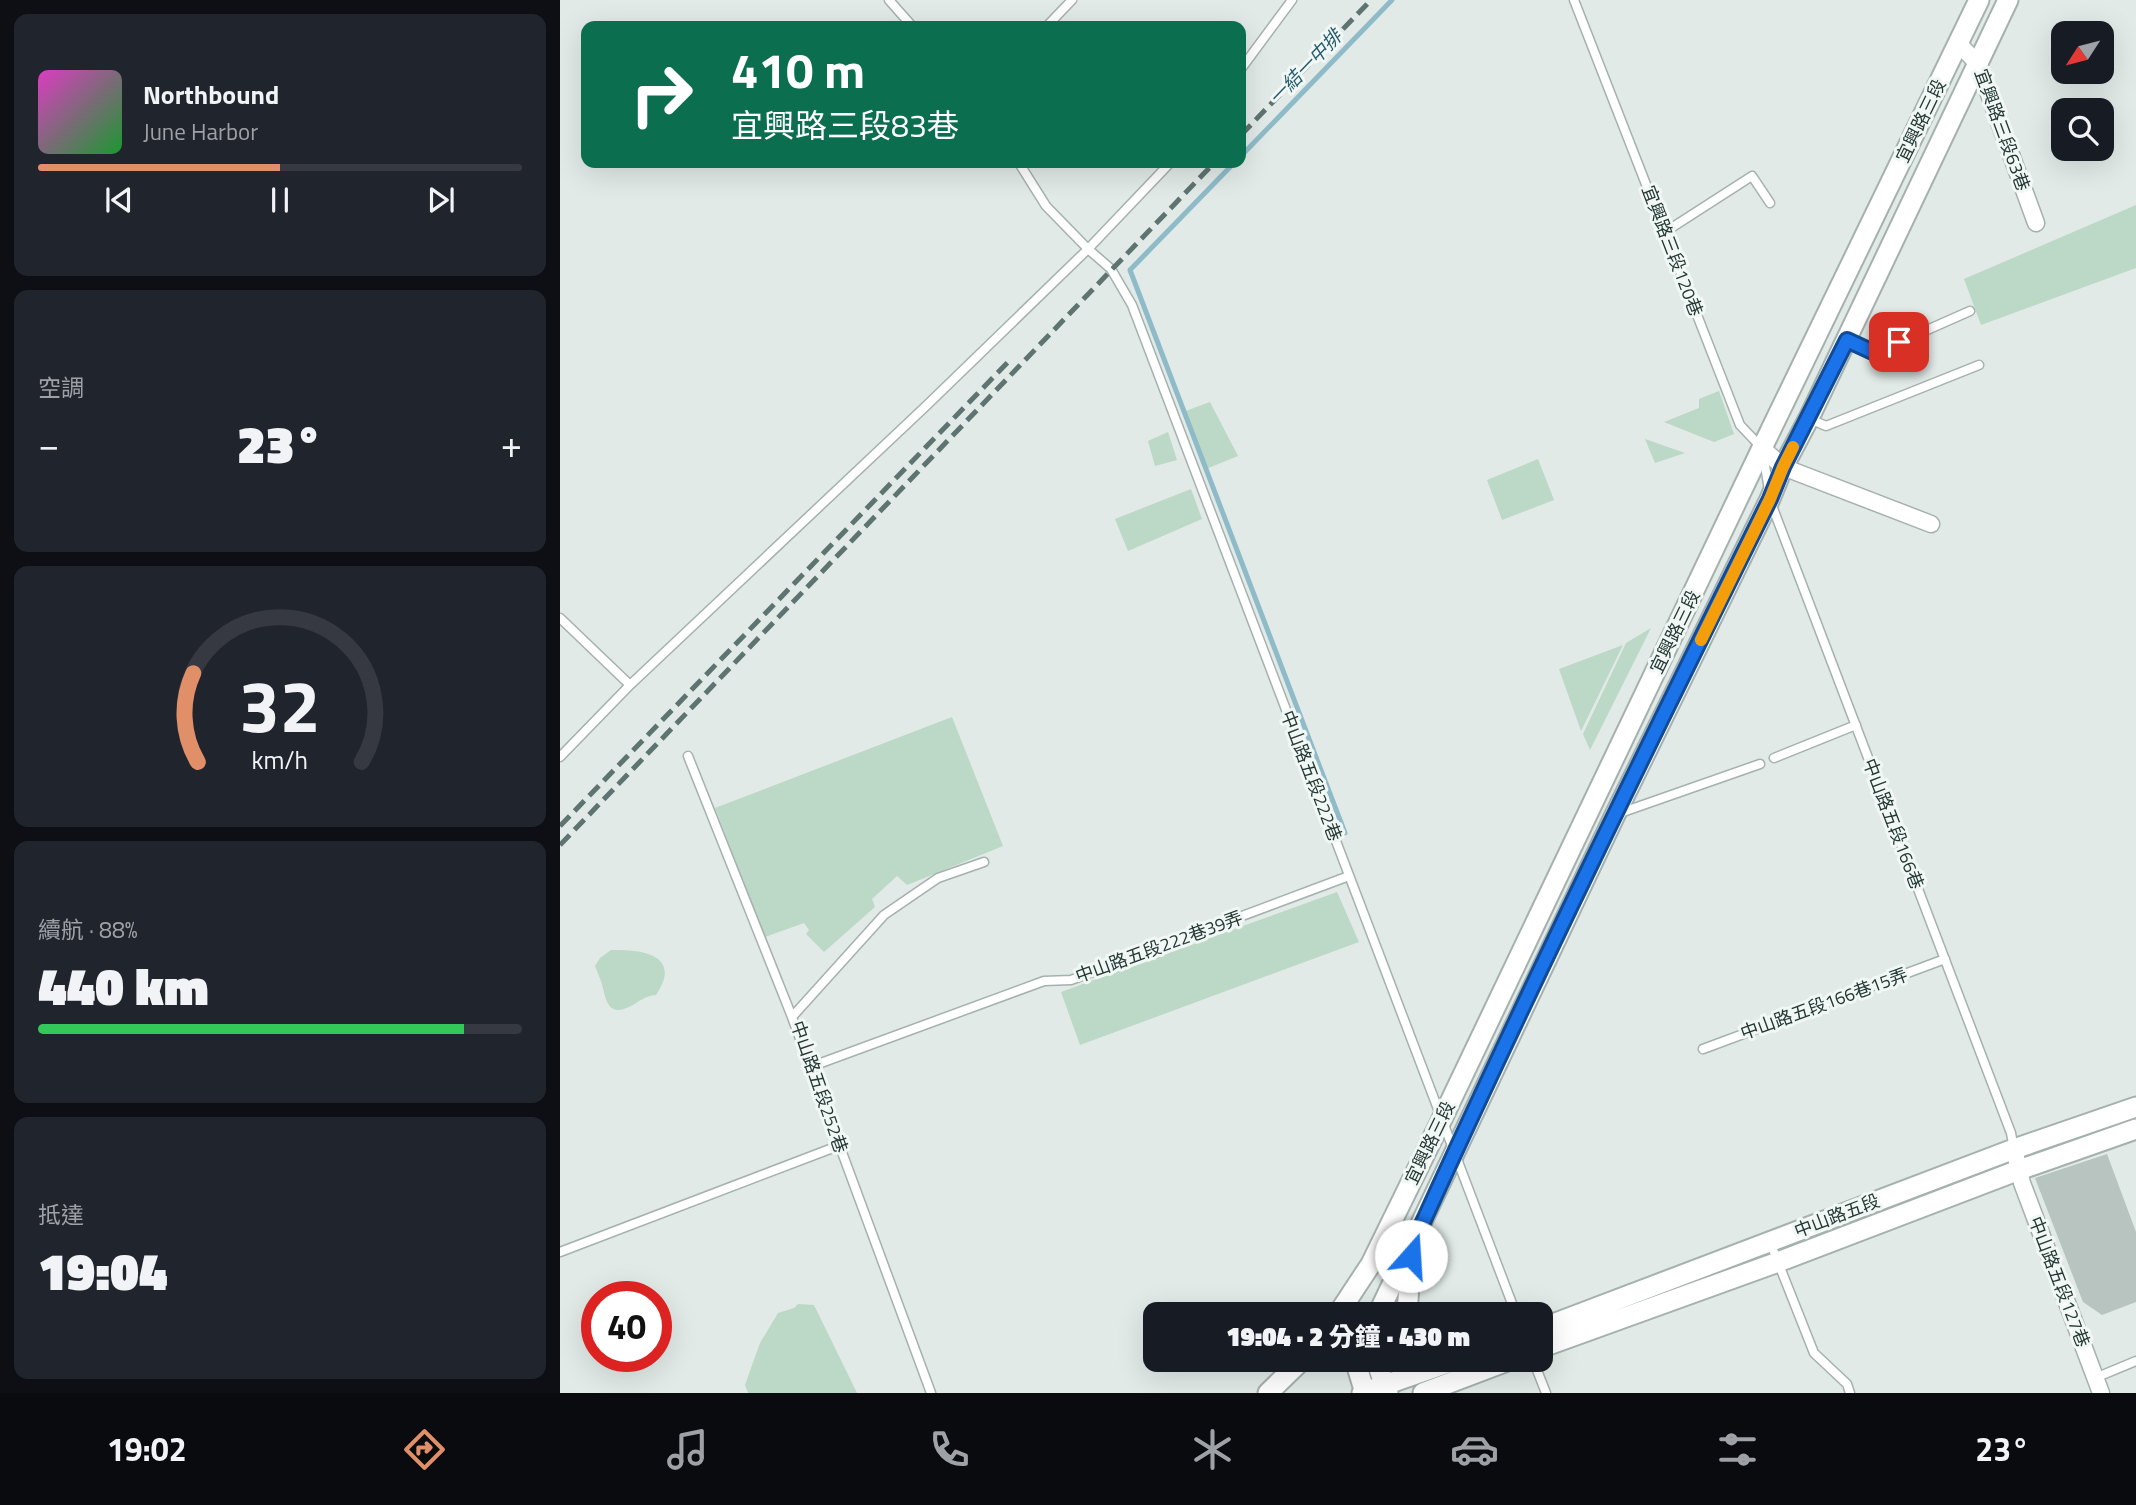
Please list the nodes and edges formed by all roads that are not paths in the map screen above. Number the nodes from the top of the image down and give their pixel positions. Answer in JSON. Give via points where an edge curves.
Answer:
{"nodes":[{"id":1,"x":889,"y":0,"type":"edge"},
{"id":2,"x":1072,"y":0,"type":"edge"},
{"id":3,"x":1292,"y":0,"type":"edge"},
{"id":4,"x":1574,"y":0,"type":"edge"},
{"id":5,"x":1979,"y":0,"type":"edge"},
{"id":6,"x":2008,"y":0,"type":"edge"},
{"id":7,"x":908,"y":21,"type":"edge"},
{"id":8,"x":1052,"y":21,"type":"edge"},
{"id":9,"x":1959,"y":44,"type":"junction"},
{"id":10,"x":1246,"y":62,"type":"edge"},
{"id":11,"x":1978,"y":64,"type":"junction"},
{"id":12,"x":1024,"y":168,"type":"edge"},
{"id":13,"x":1165,"y":168,"type":"edge"},
{"id":14,"x":1770,"y":203,"type":"dead end"},
{"id":15,"x":2036,"y":223,"type":"dead end"},
{"id":16,"x":1665,"y":232,"type":"junction"},
{"id":17,"x":1087,"y":249,"type":"junction"},
{"id":18,"x":1970,"y":312,"type":"dead end"},
{"id":19,"x":1847,"y":340,"type":"junction"},
{"id":20,"x":1979,"y":365,"type":"dead end"},
{"id":21,"x":1809,"y":418,"type":"junction"},
{"id":22,"x":1762,"y":448,"type":"junction"},
{"id":23,"x":1783,"y":467,"type":"junction"},
{"id":24,"x":1770,"y":499,"type":"junction"},
{"id":25,"x":1931,"y":524,"type":"dead end"},
{"id":26,"x":560,"y":618,"type":"edge"},
{"id":27,"x":630,"y":685,"type":"junction"},
{"id":28,"x":1856,"y":725,"type":"junction"},
{"id":29,"x":688,"y":756,"type":"dead end"},
{"id":30,"x":560,"y":757,"type":"edge"},
{"id":31,"x":1774,"y":758,"type":"dead end"},
{"id":32,"x":1759,"y":764,"type":"dead end"},
{"id":33,"x":1615,"y":815,"type":"junction"},
{"id":34,"x":984,"y":862,"type":"dead end"},
{"id":35,"x":1349,"y":876,"type":"junction"},
{"id":36,"x":1945,"y":959,"type":"junction"},
{"id":37,"x":792,"y":1017,"type":"junction"},
{"id":38,"x":1703,"y":1049,"type":"dead end"},
{"id":39,"x":810,"y":1067,"type":"junction"},
{"id":40,"x":2136,"y":1107,"type":"edge"},
{"id":41,"x":1442,"y":1119,"type":"junction"},
{"id":42,"x":2136,"y":1129,"type":"edge"},
{"id":43,"x":838,"y":1146,"type":"junction"},
{"id":44,"x":2014,"y":1149,"type":"junction"},
{"id":45,"x":1455,"y":1152,"type":"junction"},
{"id":46,"x":2019,"y":1170,"type":"junction"},
{"id":47,"x":1770,"y":1241,"type":"junction"},
{"id":48,"x":1414,"y":1242,"type":"junction"},
{"id":49,"x":560,"y":1252,"type":"edge"},
{"id":50,"x":1778,"y":1262,"type":"junction"},
{"id":51,"x":1371,"y":1264,"type":"junction"},
{"id":52,"x":1346,"y":1302,"type":"edge"},
{"id":53,"x":1359,"y":1302,"type":"edge"},
{"id":54,"x":1384,"y":1302,"type":"edge"},
{"id":55,"x":1408,"y":1302,"type":"edge"},
{"id":56,"x":1511,"y":1302,"type":"edge"},
{"id":57,"x":1553,"y":1324,"type":"edge"},
{"id":58,"x":1553,"y":1343,"type":"edge"},
{"id":59,"x":2136,"y":1361,"type":"edge"},
{"id":60,"x":1290,"y":1372,"type":"edge"},
{"id":61,"x":1358,"y":1372,"type":"edge"},
{"id":62,"x":1380,"y":1372,"type":"edge"},
{"id":63,"x":1424,"y":1372,"type":"edge"},
{"id":64,"x":1479,"y":1372,"type":"edge"},
{"id":65,"x":1538,"y":1372,"type":"edge"},
{"id":66,"x":2098,"y":1385,"type":"edge"},
{"id":67,"x":1386,"y":1389,"type":"edge"},
{"id":68,"x":931,"y":1393,"type":"edge"},
{"id":69,"x":1268,"y":1393,"type":"edge"},
{"id":70,"x":1364,"y":1393,"type":"edge"},
{"id":71,"x":1425,"y":1393,"type":"edge"},
{"id":72,"x":1546,"y":1393,"type":"edge"},
{"id":73,"x":1850,"y":1393,"type":"edge"}],
"edges":[{"from":1,"to":7,"type":"lane"},
{"from":2,"to":8,"type":"lane"},
{"from":3,"to":10,"type":"lane"},
{"from":4,"to":16,"type":"lane","name":"宜興路三段120巷"},
{"from":5,"to":9,"type":"street","name":"宜興路三段"},
{"from":6,"to":11,"type":"street","name":"宜興路三段"},
{"from":9,"to":11,"type":"street","name":"宜興路三段63巷"},
{"from":9,"to":22,"type":"street","name":"宜興路三段"},
{"from":11,"to":15,"type":"street","name":"宜興路三段63巷"},
{"from":11,"to":19,"type":"street","name":"宜興路三段"},
{"from":12,"to":17,"type":"lane","name":"中山路五段222巷","via":[[1046,206]]},
{"from":13,"to":17,"type":"lane"},
{"from":14,"to":16,"type":"lane","via":[[1752,176]]},
{"from":16,"to":22,"type":"lane","name":"宜興路三段120巷","via":[[1740,425]]},
{"from":17,"to":27,"type":"lane"},
{"from":17,"to":35,"type":"lane","name":"中山路五段222巷","via":[[1111,269],[1132,305]]},
{"from":18,"to":19,"type":"lane","via":[[1875,353]]},
{"from":19,"to":21,"type":"street","name":"宜興路三段"},
{"from":20,"to":21,"type":"lane","via":[[1826,426]]},
{"from":21,"to":23,"type":"street","name":"宜興路三段"},
{"from":22,"to":23,"type":"street"},
{"from":22,"to":24,"type":"lane"},
{"from":22,"to":41,"type":"street","name":"宜興路三段"},
{"from":23,"to":24,"type":"street","name":"宜興路三段"},
{"from":23,"to":25,"type":"street"},
{"from":24,"to":28,"type":"lane","name":"中山路五段166巷"},
{"from":24,"to":33,"type":"street","name":"宜興路三段"},
{"from":26,"to":27,"type":"lane"},
{"from":27,"to":30,"type":"lane"},
{"from":28,"to":31,"type":"lane"},
{"from":28,"to":36,"type":"lane","name":"中山路五段166巷"},
{"from":29,"to":37,"type":"lane"},
{"from":32,"to":33,"type":"lane"},
{"from":33,"to":45,"type":"street","name":"宜興路三段"},
{"from":34,"to":37,"type":"lane","name":"中山路五段252巷","via":[[938,878],[884,915]]},
{"from":35,"to":39,"type":"lane","name":"中山路五段222巷39弄","via":[[1071,980],[1044,981]]},
{"from":35,"to":41,"type":"lane","name":"中山路五段222巷"},
{"from":36,"to":38,"type":"lane","name":"中山路五段166巷15弄"},
{"from":36,"to":44,"type":"lane","name":"中山路五段166巷"},
{"from":37,"to":39,"type":"lane","name":"中山路五段252巷"},
{"from":39,"to":43,"type":"lane","name":"中山路五段252巷"},
{"from":40,"to":44,"type":"street","name":"中山路五段"},
{"from":41,"to":45,"type":"lane","name":"中山路五段222巷"},
{"from":41,"to":51,"type":"street","name":"宜興路三段"},
{"from":42,"to":46,"type":"street","name":"中山路五段"},
{"from":43,"to":49,"type":"lane"},
{"from":43,"to":68,"type":"lane","name":"中山路五段252巷"},
{"from":44,"to":46,"type":"street","name":"中山路五段127巷"},
{"from":44,"to":47,"type":"street","name":"中山路五段"},
{"from":45,"to":48,"type":"street","name":"宜興路三段"},
{"from":45,"to":56,"type":"lane","name":"中山路五段222巷"},
{"from":46,"to":50,"type":"street","name":"中山路五段"},
{"from":46,"to":66,"type":"street","name":"中山路五段127巷"},
{"from":47,"to":50,"type":"lane"},
{"from":47,"to":57,"type":"street","name":"中山路五段"},
{"from":48,"to":54,"type":"street","name":"宜興路三段"},
{"from":48,"to":55,"type":"street","name":"宜興路三段"},
{"from":50,"to":58,"type":"street","name":"中山路五段"},
{"from":50,"to":73,"type":"lane","via":[[1814,1353],[1847,1384]]},
{"from":51,"to":52,"type":"street","name":"宜興路三段"},
{"from":51,"to":53,"type":"street","name":"宜興路三段"},
{"from":59,"to":66,"type":"lane"},
{"from":60,"to":69,"type":"street"},
{"from":61,"to":70,"type":"street"},
{"from":62,"to":67,"type":"street"},
{"from":63,"to":67,"type":"street"},
{"from":64,"to":71,"type":"street"},
{"from":65,"to":72,"type":"lane"},
{"from":67,"to":70,"type":"street"}]}
